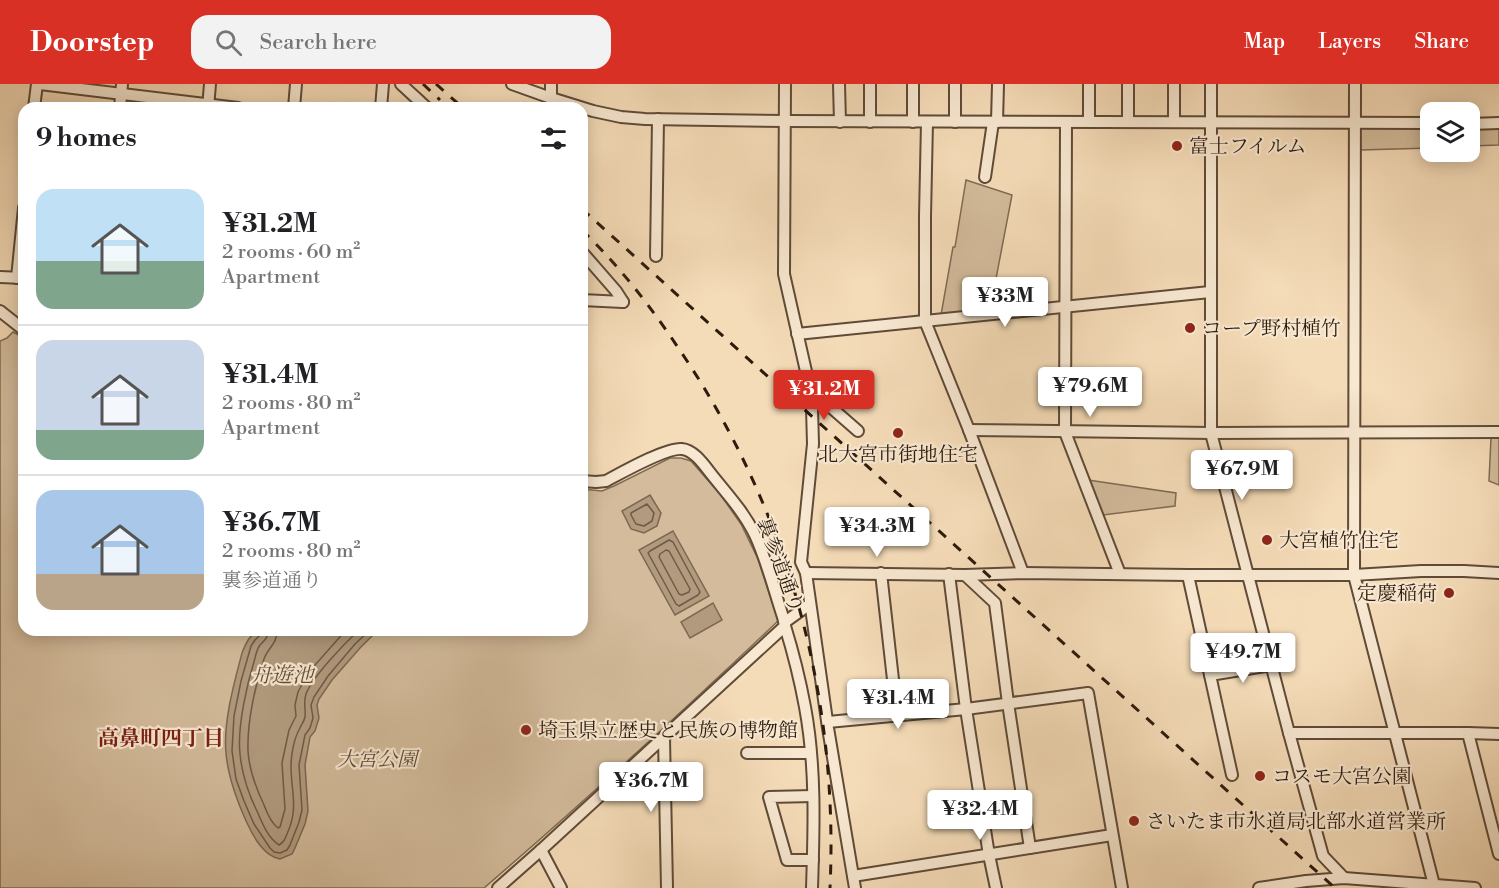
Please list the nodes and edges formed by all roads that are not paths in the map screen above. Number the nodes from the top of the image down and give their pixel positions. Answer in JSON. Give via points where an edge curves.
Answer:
{"nodes":[{"id":1,"x":38,"y":84,"type":"edge"},
{"id":2,"x":210,"y":84,"type":"edge"},
{"id":3,"x":296,"y":84,"type":"edge"},
{"id":4,"x":383,"y":84,"type":"edge"},
{"id":5,"x":401,"y":84,"type":"edge"},
{"id":6,"x":512,"y":84,"type":"edge"},
{"id":7,"x":551,"y":84,"type":"edge"},
{"id":8,"x":785,"y":84,"type":"edge"},
{"id":9,"x":839,"y":84,"type":"edge"},
{"id":10,"x":870,"y":84,"type":"edge"},
{"id":11,"x":913,"y":84,"type":"edge"},
{"id":12,"x":955,"y":84,"type":"edge"},
{"id":13,"x":998,"y":84,"type":"edge"},
{"id":14,"x":1089,"y":84,"type":"edge"},
{"id":15,"x":1128,"y":84,"type":"edge"},
{"id":16,"x":1174,"y":84,"type":"edge"},
{"id":17,"x":1211,"y":84,"type":"edge"},
{"id":18,"x":1355,"y":84,"type":"edge"},
{"id":19,"x":122,"y":88,"type":"edge"},
{"id":20,"x":551,"y":98,"type":"junction"},
{"id":21,"x":35,"y":102,"type":"edge"},
{"id":22,"x":189,"y":102,"type":"edge"},
{"id":23,"x":208,"y":102,"type":"edge"},
{"id":24,"x":294,"y":102,"type":"edge"},
{"id":25,"x":382,"y":102,"type":"edge"},
{"id":26,"x":420,"y":102,"type":"edge"},
{"id":27,"x":564,"y":102,"type":"edge"},
{"id":28,"x":588,"y":109,"type":"edge"},
{"id":29,"x":658,"y":119,"type":"junction"},
{"id":30,"x":785,"y":122,"type":"junction"},
{"id":31,"x":840,"y":122,"type":"junction"},
{"id":32,"x":870,"y":122,"type":"junction"},
{"id":33,"x":913,"y":122,"type":"junction"},
{"id":34,"x":927,"y":122,"type":"junction"},
{"id":35,"x":955,"y":122,"type":"junction"},
{"id":36,"x":995,"y":122,"type":"junction"},
{"id":37,"x":1066,"y":122,"type":"junction"},
{"id":38,"x":1089,"y":122,"type":"junction"},
{"id":39,"x":1128,"y":122,"type":"junction"},
{"id":40,"x":1174,"y":122,"type":"junction"},
{"id":41,"x":1211,"y":122,"type":"junction"},
{"id":42,"x":1420,"y":123,"type":"edge"},
{"id":43,"x":1499,"y":123,"type":"edge"},
{"id":44,"x":1355,"y":124,"type":"junction"},
{"id":45,"x":1480,"y":124,"type":"edge"},
{"id":46,"x":985,"y":177,"type":"dead end"},
{"id":47,"x":656,"y":256,"type":"dead end"},
{"id":48,"x":588,"y":259,"type":"edge"},
{"id":49,"x":0,"y":277,"type":"edge"},
{"id":50,"x":18,"y":278,"type":"edge"},
{"id":51,"x":1210,"y":292,"type":"junction"},
{"id":52,"x":588,"y":300,"type":"edge"},
{"id":53,"x":1066,"y":308,"type":"junction"},
{"id":54,"x":0,"y":310,"type":"edge"},
{"id":55,"x":925,"y":321,"type":"junction"},
{"id":56,"x":18,"y":325,"type":"edge"},
{"id":57,"x":797,"y":334,"type":"junction"},
{"id":58,"x":810,"y":389,"type":"junction"},
{"id":59,"x":969,"y":430,"type":"junction"},
{"id":60,"x":858,"y":431,"type":"dead end"},
{"id":61,"x":1065,"y":432,"type":"junction"},
{"id":62,"x":1354,"y":432,"type":"junction"},
{"id":63,"x":1499,"y":432,"type":"edge"},
{"id":64,"x":1211,"y":433,"type":"junction"},
{"id":65,"x":588,"y":481,"type":"edge"},
{"id":66,"x":806,"y":573,"type":"junction"},
{"id":67,"x":881,"y":573,"type":"junction"},
{"id":68,"x":1023,"y":573,"type":"junction"},
{"id":69,"x":1499,"y":573,"type":"edge"},
{"id":70,"x":949,"y":574,"type":"junction"},
{"id":71,"x":1120,"y":574,"type":"junction"},
{"id":72,"x":966,"y":575,"type":"junction"},
{"id":73,"x":1188,"y":575,"type":"junction"},
{"id":74,"x":1248,"y":575,"type":"junction"},
{"id":75,"x":1354,"y":575,"type":"junction"},
{"id":76,"x":810,"y":604,"type":"junction"},
{"id":77,"x":785,"y":624,"type":"junction"},
{"id":78,"x":1272,"y":665,"type":"junction"},
{"id":79,"x":1210,"y":675,"type":"junction"},
{"id":80,"x":1008,"y":703,"type":"junction"},
{"id":81,"x":966,"y":708,"type":"junction"},
{"id":82,"x":897,"y":715,"type":"junction"},
{"id":83,"x":828,"y":722,"type":"junction"},
{"id":84,"x":1289,"y":733,"type":"junction"},
{"id":85,"x":1394,"y":733,"type":"junction"},
{"id":86,"x":1468,"y":733,"type":"junction"},
{"id":87,"x":1499,"y":734,"type":"edge"},
{"id":88,"x":664,"y":738,"type":"junction"},
{"id":89,"x":747,"y":753,"type":"dead end"},
{"id":90,"x":810,"y":753,"type":"junction"},
{"id":91,"x":1232,"y":775,"type":"dead end"},
{"id":92,"x":813,"y":796,"type":"junction"},
{"id":93,"x":1112,"y":835,"type":"junction"},
{"id":94,"x":1030,"y":848,"type":"junction"},
{"id":95,"x":541,"y":850,"type":"junction"},
{"id":96,"x":989,"y":855,"type":"junction"},
{"id":97,"x":1499,"y":855,"type":"edge"},
{"id":98,"x":813,"y":860,"type":"junction"},
{"id":99,"x":853,"y":876,"type":"junction"},
{"id":100,"x":1344,"y":878,"type":"junction"},
{"id":101,"x":1310,"y":884,"type":"edge"},
{"id":102,"x":1434,"y":885,"type":"junction"},
{"id":103,"x":1462,"y":887,"type":"edge"},
{"id":104,"x":498,"y":888,"type":"edge"},
{"id":105,"x":561,"y":888,"type":"edge"},
{"id":106,"x":667,"y":888,"type":"edge"},
{"id":107,"x":812,"y":888,"type":"edge"},
{"id":108,"x":855,"y":888,"type":"edge"},
{"id":109,"x":996,"y":888,"type":"edge"},
{"id":110,"x":1122,"y":888,"type":"edge"},
{"id":111,"x":1259,"y":888,"type":"edge"},
{"id":112,"x":1475,"y":888,"type":"edge"}],
"edges":[{"from":1,"to":19,"type":"street"},
{"from":1,"to":21,"type":"street"},
{"from":2,"to":23,"type":"street"},
{"from":3,"to":24,"type":"street"},
{"from":4,"to":25,"type":"street"},
{"from":5,"to":26,"type":"street"},
{"from":6,"to":20,"type":"street"},
{"from":7,"to":20,"type":"street"},
{"from":8,"to":30,"type":"street"},
{"from":9,"to":31,"type":"street"},
{"from":10,"to":32,"type":"street"},
{"from":11,"to":33,"type":"street"},
{"from":12,"to":35,"type":"street"},
{"from":13,"to":36,"type":"street"},
{"from":14,"to":38,"type":"street"},
{"from":15,"to":39,"type":"street"},
{"from":16,"to":40,"type":"street"},
{"from":17,"to":41,"type":"street"},
{"from":18,"to":44,"type":"street"},
{"from":19,"to":22,"type":"street"},
{"from":20,"to":27,"type":"street"},
{"from":28,"to":29,"type":"street","via":[[621,117]]},
{"from":29,"to":30,"type":"street"},
{"from":29,"to":47,"type":"street"},
{"from":30,"to":31,"type":"street"},
{"from":30,"to":57,"type":"street","via":[[784,274]]},
{"from":31,"to":32,"type":"street"},
{"from":32,"to":33,"type":"street"},
{"from":33,"to":34,"type":"street"},
{"from":34,"to":35,"type":"street"},
{"from":34,"to":55,"type":"street"},
{"from":35,"to":36,"type":"street"},
{"from":36,"to":37,"type":"street"},
{"from":36,"to":46,"type":"street"},
{"from":37,"to":38,"type":"street"},
{"from":37,"to":53,"type":"street"},
{"from":38,"to":39,"type":"street"},
{"from":39,"to":40,"type":"street"},
{"from":40,"to":41,"type":"street"},
{"from":41,"to":44,"type":"street"},
{"from":41,"to":51,"type":"street"},
{"from":42,"to":44,"type":"street"},
{"from":43,"to":45,"type":"street"},
{"from":44,"to":62,"type":"street"},
{"from":48,"to":52,"type":"street","via":[[623,302]]},
{"from":49,"to":50,"type":"street"},
{"from":51,"to":53,"type":"street"},
{"from":51,"to":64,"type":"street"},
{"from":53,"to":55,"type":"street"},
{"from":53,"to":61,"type":"street"},
{"from":54,"to":56,"type":"street"},
{"from":55,"to":57,"type":"street"},
{"from":55,"to":59,"type":"street"},
{"from":57,"to":58,"type":"street"},
{"from":58,"to":60,"type":"street"},
{"from":58,"to":66,"type":"street","via":[[813,444],[801,562]]},
{"from":59,"to":61,"type":"street"},
{"from":59,"to":68,"type":"street"},
{"from":61,"to":64,"type":"street"},
{"from":61,"to":71,"type":"street"},
{"from":62,"to":63,"type":"street"},
{"from":62,"to":64,"type":"street"},
{"from":62,"to":75,"type":"street"},
{"from":64,"to":74,"type":"street"},
{"from":65,"to":77,"type":"street","name":"裏参道通り","via":[[606,481],[676,448],[693,454],[742,512],[754,534]]},
{"from":66,"to":67,"type":"street"},
{"from":66,"to":76,"type":"street"},
{"from":67,"to":70,"type":"street"},
{"from":67,"to":82,"type":"street"},
{"from":68,"to":71,"type":"street"},
{"from":68,"to":72,"type":"street"},
{"from":69,"to":75,"type":"street","via":[[1421,571]]},
{"from":70,"to":72,"type":"street"},
{"from":70,"to":81,"type":"street"},
{"from":71,"to":73,"type":"street"},
{"from":72,"to":80,"type":"street","via":[[995,603]]},
{"from":73,"to":74,"type":"street"},
{"from":73,"to":79,"type":"street"},
{"from":74,"to":75,"type":"street"},
{"from":74,"to":78,"type":"street"},
{"from":75,"to":85,"type":"street"},
{"from":76,"to":77,"type":"street"},
{"from":76,"to":83,"type":"street"},
{"from":77,"to":88,"type":"street","name":"裏参道通り"},
{"from":77,"to":90,"type":"street","via":[[805,708]]},
{"from":78,"to":79,"type":"street"},
{"from":78,"to":84,"type":"street"},
{"from":79,"to":91,"type":"street"},
{"from":80,"to":81,"type":"street"},
{"from":80,"to":93,"type":"street","via":[[1088,693]]},
{"from":80,"to":94,"type":"street"},
{"from":81,"to":82,"type":"street"},
{"from":81,"to":96,"type":"street"},
{"from":82,"to":83,"type":"street"},
{"from":83,"to":99,"type":"street"},
{"from":84,"to":85,"type":"street"},
{"from":84,"to":100,"type":"street","via":[[1323,856]]},
{"from":85,"to":86,"type":"street"},
{"from":85,"to":102,"type":"street"},
{"from":86,"to":87,"type":"street"},
{"from":86,"to":97,"type":"street"},
{"from":88,"to":95,"type":"street","name":"裏参道通り"},
{"from":88,"to":106,"type":"street"},
{"from":89,"to":90,"type":"street"},
{"from":90,"to":92,"type":"street"},
{"from":92,"to":98,"type":"street"},
{"from":92,"to":98,"type":"street","via":[[769,797],[787,860]]},
{"from":93,"to":94,"type":"street"},
{"from":93,"to":110,"type":"street"},
{"from":94,"to":96,"type":"street"},
{"from":95,"to":104,"type":"street","name":"裏参道通り"},
{"from":95,"to":105,"type":"street"},
{"from":96,"to":99,"type":"street"},
{"from":96,"to":109,"type":"street"},
{"from":98,"to":107,"type":"street"},
{"from":99,"to":108,"type":"street"},
{"from":100,"to":101,"type":"street"},
{"from":100,"to":102,"type":"street"},
{"from":101,"to":111,"type":"street"},
{"from":102,"to":103,"type":"street"},
{"from":103,"to":112,"type":"street"}]}
